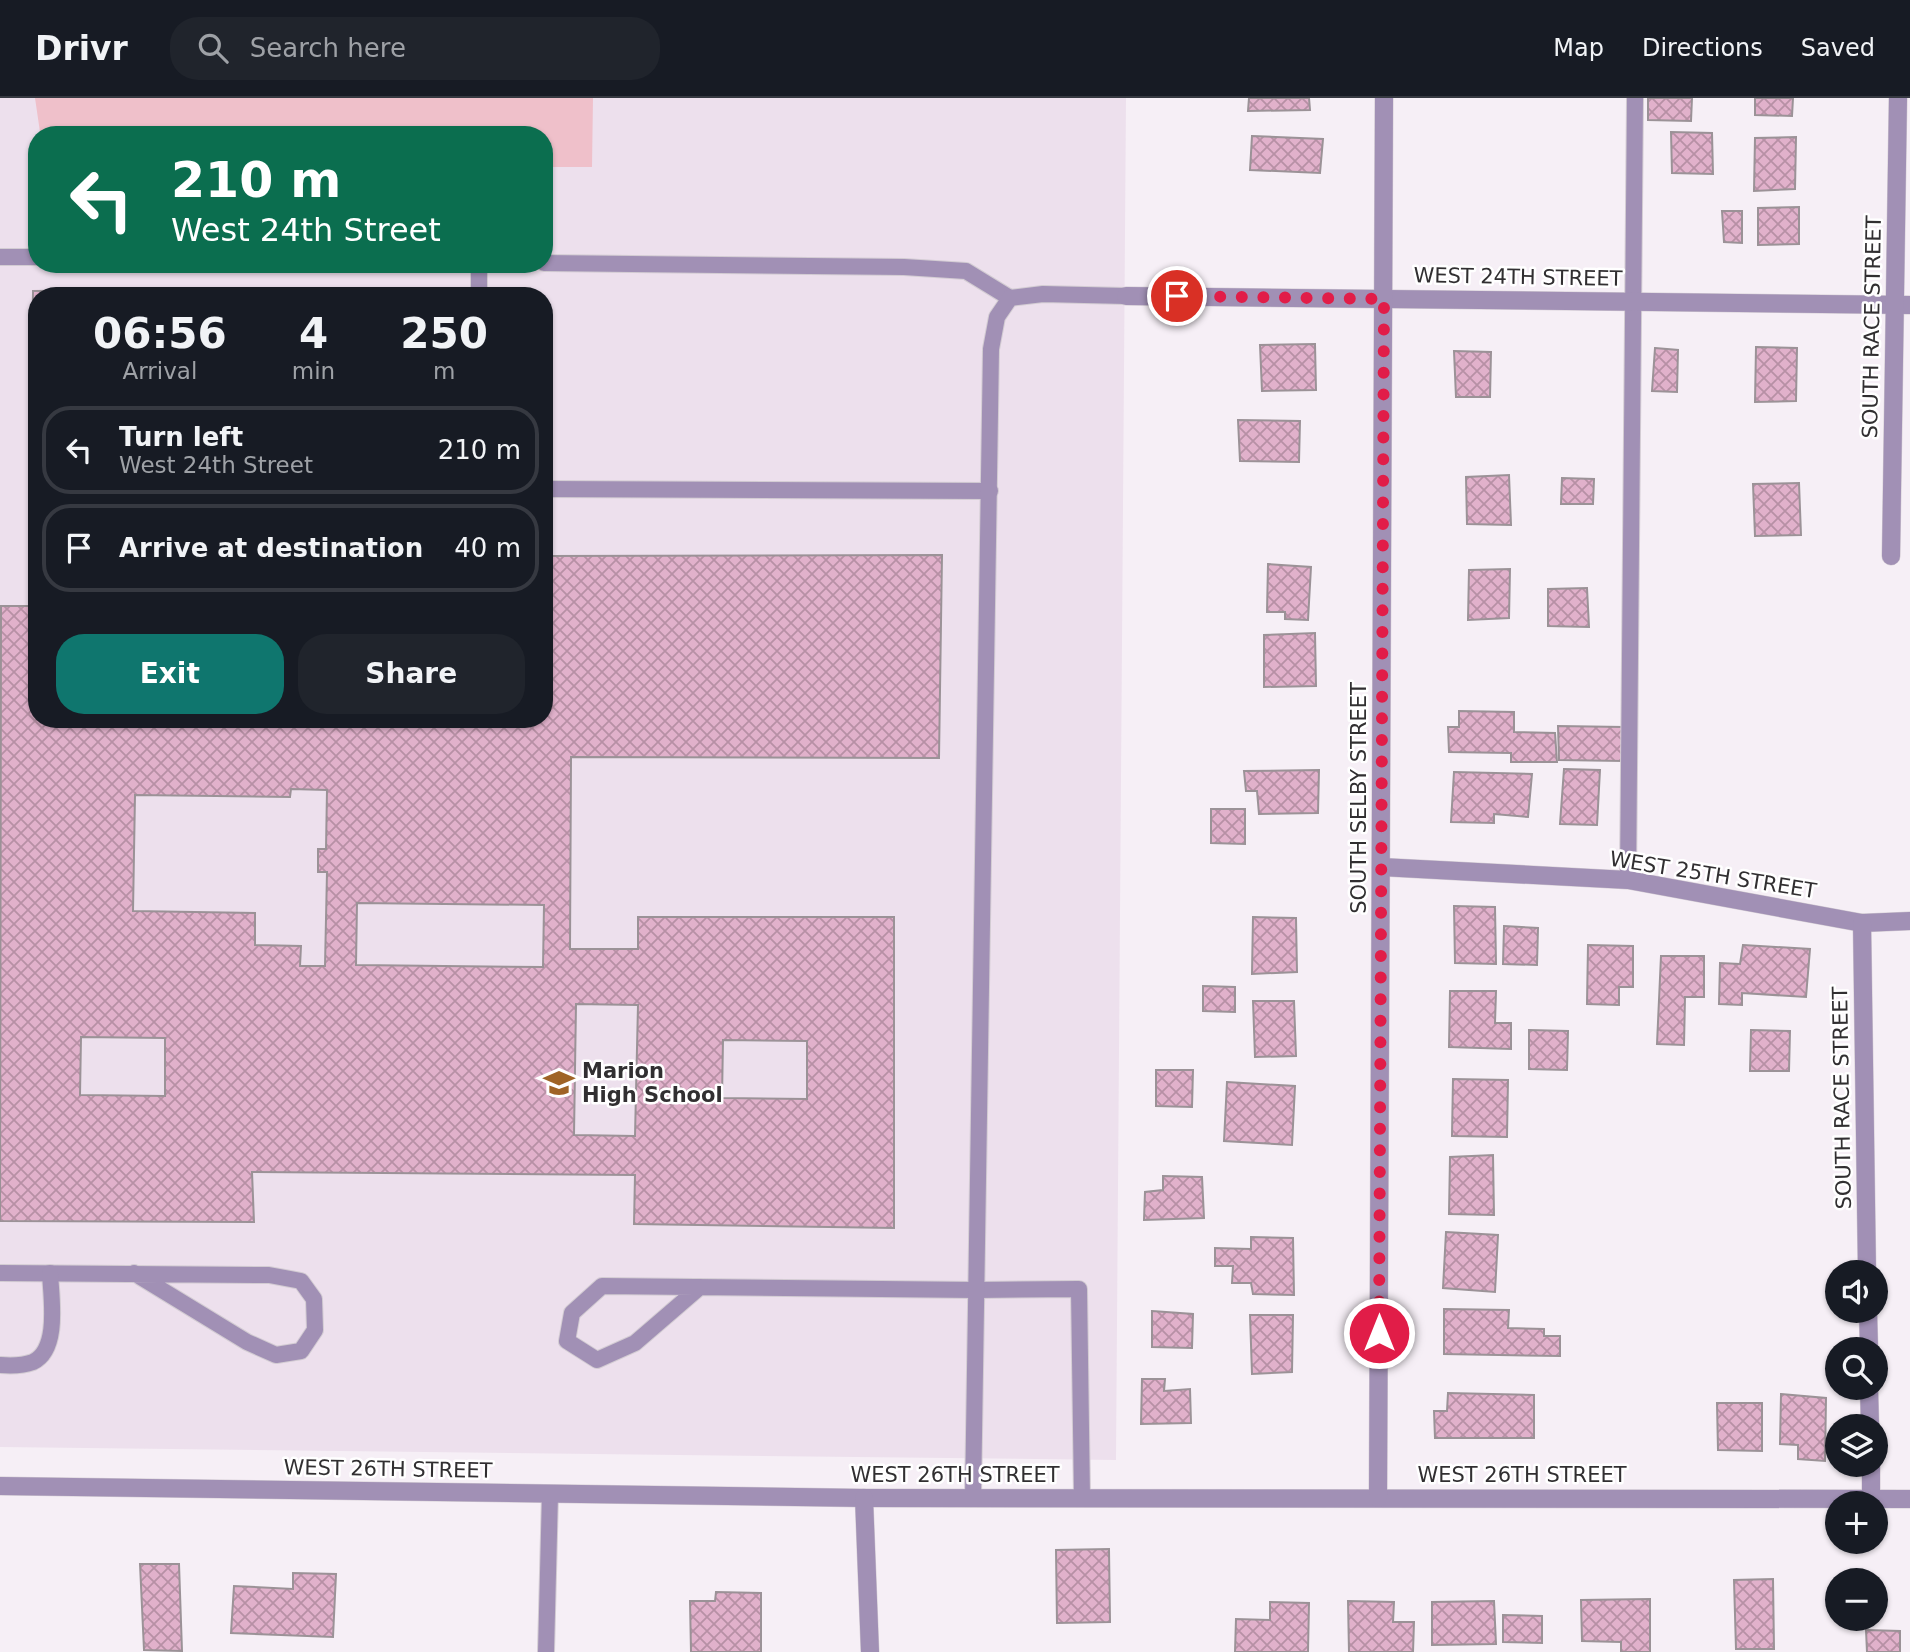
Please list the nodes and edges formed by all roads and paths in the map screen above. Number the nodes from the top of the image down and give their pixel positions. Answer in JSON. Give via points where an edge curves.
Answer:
{"nodes":[{"id":1,"x":1384,"y":98,"type":"edge"},
{"id":2,"x":1635,"y":98,"type":"edge"},
{"id":3,"x":1898,"y":98,"type":"edge"},
{"id":4,"x":0,"y":257,"type":"edge"},
{"id":5,"x":28,"y":257,"type":"edge"},
{"id":6,"x":553,"y":263,"type":"edge"},
{"id":7,"x":1126,"y":296,"type":"joint"},
{"id":8,"x":1010,"y":298,"type":"junction"},
{"id":9,"x":1384,"y":299,"type":"junction"},
{"id":10,"x":1633,"y":302,"type":"junction"},
{"id":11,"x":1902,"y":305,"type":"edge"},
{"id":12,"x":553,"y":489,"type":"edge"},
{"id":13,"x":990,"y":491,"type":"junction"},
{"id":14,"x":1891,"y":556,"type":"dead end"},
{"id":15,"x":1381,"y":867,"type":"junction"},
{"id":16,"x":1628,"y":880,"type":"junction"},
{"id":17,"x":1910,"y":921,"type":"edge"},
{"id":18,"x":1862,"y":923,"type":"junction"},
{"id":19,"x":1867,"y":1260,"type":"edge"},
{"id":20,"x":0,"y":1273,"type":"edge"},
{"id":21,"x":50,"y":1273,"type":"junction"},
{"id":22,"x":134,"y":1273,"type":"junction"},
{"id":23,"x":700,"y":1287,"type":"junction"},
{"id":24,"x":976,"y":1290,"type":"junction"},
{"id":25,"x":0,"y":1365,"type":"edge"},
{"id":26,"x":0,"y":1486,"type":"edge"},
{"id":27,"x":550,"y":1494,"type":"junction"},
{"id":28,"x":864,"y":1498,"type":"junction"},
{"id":29,"x":1083,"y":1498,"type":"junction"},
{"id":30,"x":1378,"y":1498,"type":"junction"},
{"id":31,"x":1825,"y":1498,"type":"edge"},
{"id":32,"x":1888,"y":1498,"type":"edge"},
{"id":33,"x":973,"y":1499,"type":"junction"},
{"id":34,"x":1910,"y":1499,"type":"edge"},
{"id":35,"x":546,"y":1652,"type":"edge"},
{"id":36,"x":870,"y":1652,"type":"edge"}],
"edges":[{"from":1,"to":9,"type":"street","name":"SOUTH SELBY STREET"},
{"from":2,"to":10,"type":"lane"},
{"from":3,"to":11,"type":"street","name":"SOUTH RACE STREET"},
{"from":4,"to":5,"type":"lane"},
{"from":6,"to":8,"type":"lane","via":[[966,271]]},
{"from":7,"to":8,"type":"lane"},
{"from":7,"to":9,"type":"street","name":"WEST 24TH STREET"},
{"from":8,"to":13,"type":"lane","via":[[997,317],[991,349]]},
{"from":9,"to":10,"type":"street","name":"WEST 24TH STREET"},
{"from":9,"to":15,"type":"street","name":"SOUTH SELBY STREET"},
{"from":10,"to":11,"type":"street","name":"WEST 24TH STREET"},
{"from":10,"to":16,"type":"lane"},
{"from":11,"to":14,"type":"street","name":"SOUTH RACE STREET"},
{"from":12,"to":13,"type":"lane"},
{"from":13,"to":24,"type":"lane"},
{"from":15,"to":16,"type":"street","name":"WEST 25TH STREET"},
{"from":15,"to":30,"type":"street","name":"SOUTH SELBY STREET"},
{"from":16,"to":18,"type":"street","name":"WEST 25TH STREET"},
{"from":17,"to":18,"type":"street","name":"WEST 25TH STREET"},
{"from":18,"to":19,"type":"street","name":"SOUTH RACE STREET"},
{"from":20,"to":21,"type":"lane"},
{"from":21,"to":22,"type":"lane"},
{"from":21,"to":25,"type":"lane","via":[[48,1346],[36,1360],[20,1366]]},
{"from":22,"to":22,"type":"lane","via":[[269,1275],[301,1281],[314,1299],[315,1330],[301,1351],[276,1355]]},
{"from":23,"to":23,"type":"lane","via":[[602,1286],[572,1313],[568,1341],[597,1360],[635,1343]]},
{"from":23,"to":24,"type":"lane"},
{"from":24,"to":29,"type":"lane","via":[[1079,1289]]},
{"from":24,"to":33,"type":"lane"},
{"from":26,"to":27,"type":"street","name":"WEST 26TH STREET"},
{"from":27,"to":28,"type":"street","name":"WEST 26TH STREET"},
{"from":27,"to":35,"type":"lane"},
{"from":28,"to":33,"type":"street","name":"WEST 26TH STREET"},
{"from":28,"to":36,"type":"street"},
{"from":29,"to":30,"type":"street","name":"WEST 26TH STREET"},
{"from":29,"to":33,"type":"street","name":"WEST 26TH STREET"},
{"from":30,"to":31,"type":"street","name":"WEST 26TH STREET"},
{"from":32,"to":34,"type":"street","name":"WEST 26TH STREET"}]}
